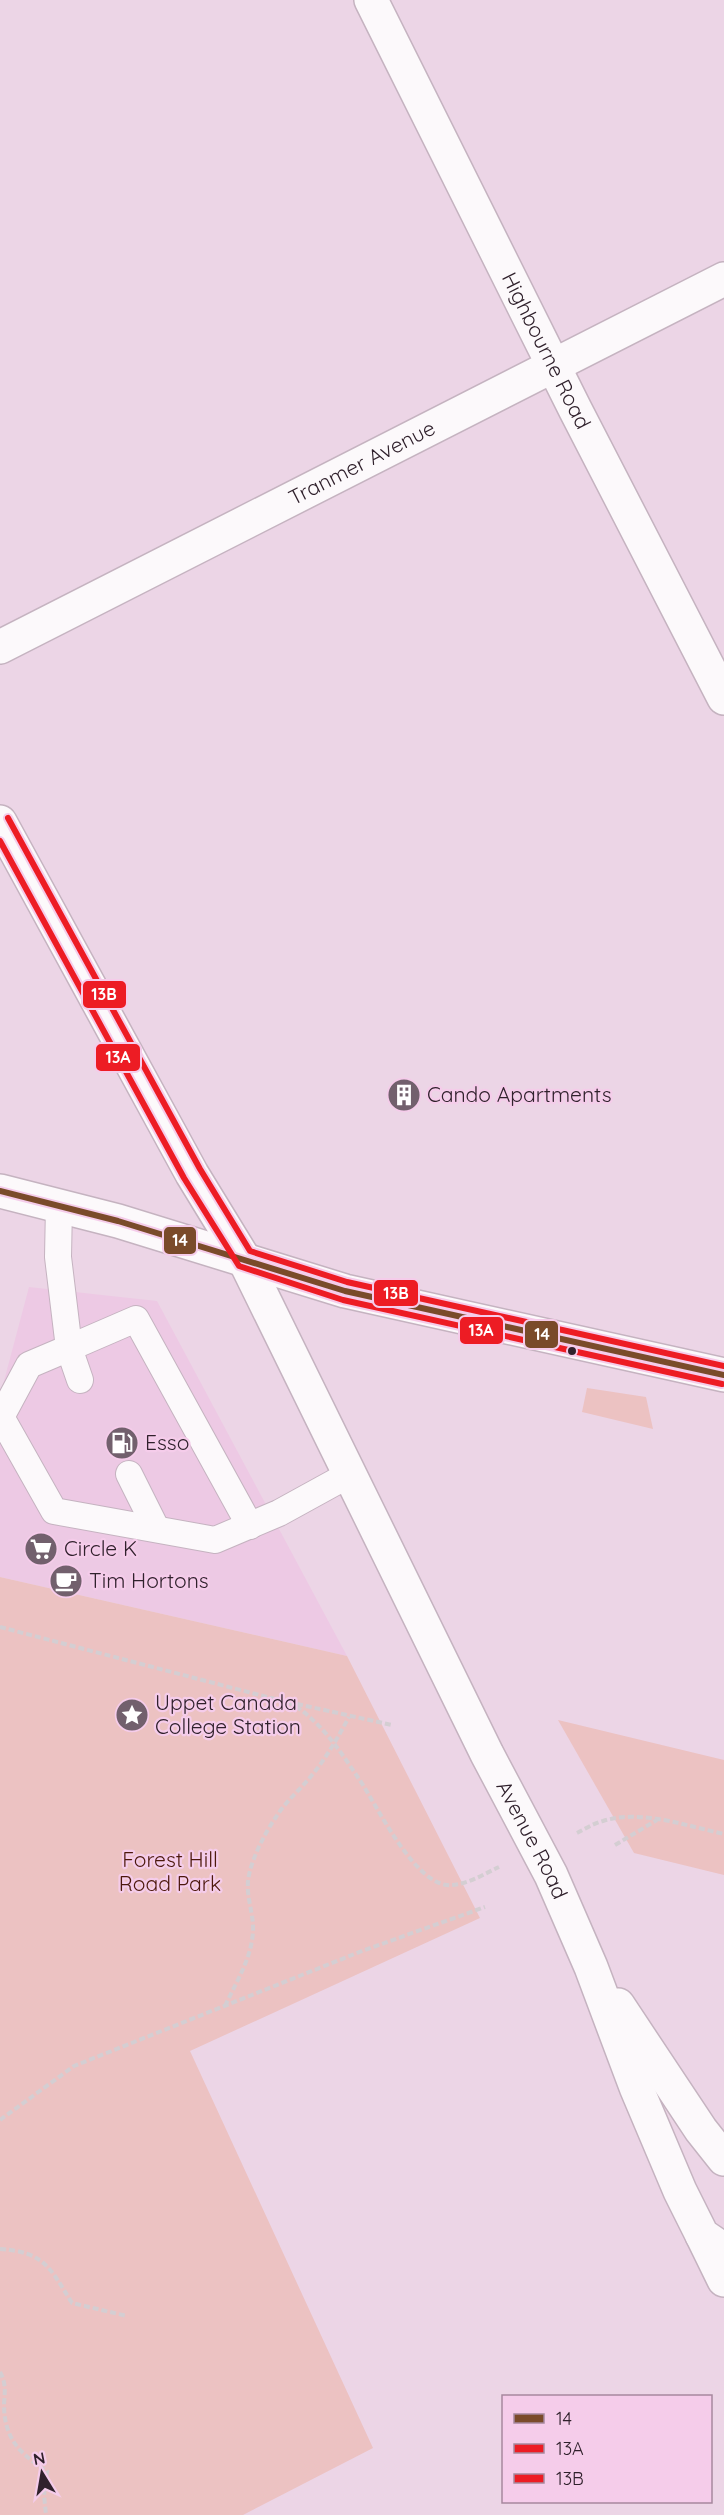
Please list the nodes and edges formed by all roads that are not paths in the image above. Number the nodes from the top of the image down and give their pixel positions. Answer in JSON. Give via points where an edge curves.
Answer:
{"nodes":[{"id":1,"x":371,"y":0,"type":"edge"},
{"id":2,"x":724,"y":279,"type":"edge"},
{"id":3,"x":553,"y":365,"type":"junction"},
{"id":4,"x":0,"y":647,"type":"edge"},
{"id":5,"x":724,"y":698,"type":"edge"},
{"id":6,"x":0,"y":822,"type":"edge"},
{"id":7,"x":0,"y":1191,"type":"edge"},
{"id":8,"x":59,"y":1206,"type":"junction"},
{"id":9,"x":244,"y":1259,"type":"junction"},
{"id":10,"x":69,"y":1348,"type":"junction"},
{"id":11,"x":724,"y":1375,"type":"edge"},
{"id":12,"x":80,"y":1380,"type":"dead end"},
{"id":13,"x":129,"y":1474,"type":"dead end"},
{"id":14,"x":350,"y":1474,"type":"junction"},
{"id":15,"x":250,"y":1526,"type":"junction"},
{"id":16,"x":156,"y":1528,"type":"junction"},
{"id":17,"x":591,"y":1967,"type":"junction"},
{"id":18,"x":702,"y":2130,"type":"junction"},
{"id":19,"x":724,"y":2159,"type":"edge"},
{"id":20,"x":724,"y":2175,"type":"edge"},
{"id":21,"x":713,"y":2242,"type":"edge"},
{"id":22,"x":724,"y":2280,"type":"edge"}],
"edges":[{"from":1,"to":3,"type":"street","name":"Highbourne Road"},
{"from":2,"to":3,"type":"street","name":"Tranmer Avenue"},
{"from":3,"to":4,"type":"street","name":"Tranmer Avenue"},
{"from":3,"to":5,"type":"street","name":"Highbourne Road"},
{"from":6,"to":9,"type":"street","name":"Avenue Road","via":[[192,1174]]},
{"from":7,"to":8,"type":"street"},
{"from":8,"to":9,"type":"street"},
{"from":8,"to":10,"type":"lane","via":[[58,1257]]},
{"from":9,"to":11,"type":"street","via":[[345,1291]]},
{"from":9,"to":14,"type":"street","name":"Avenue Road"},
{"from":10,"to":12,"type":"lane"},
{"from":10,"to":15,"type":"lane","via":[[136,1319]]},
{"from":10,"to":16,"type":"lane","via":[[29,1365],[1,1417],[54,1511]]},
{"from":13,"to":16,"type":"lane"},
{"from":14,"to":15,"type":"lane"},
{"from":14,"to":17,"type":"street","name":"Avenue Road","via":[[538,1850]]},
{"from":15,"to":16,"type":"lane","via":[[215,1540]]},
{"from":17,"to":18,"type":"street","name":"Avenue Road"},
{"from":17,"to":21,"type":"street","name":"Avenue Road","via":[[680,2191]]},
{"from":18,"to":19,"type":"street"},
{"from":18,"to":20,"type":"street","name":"Avenue Road"},
{"from":21,"to":22,"type":"street","name":"Avenue Road"}]}
